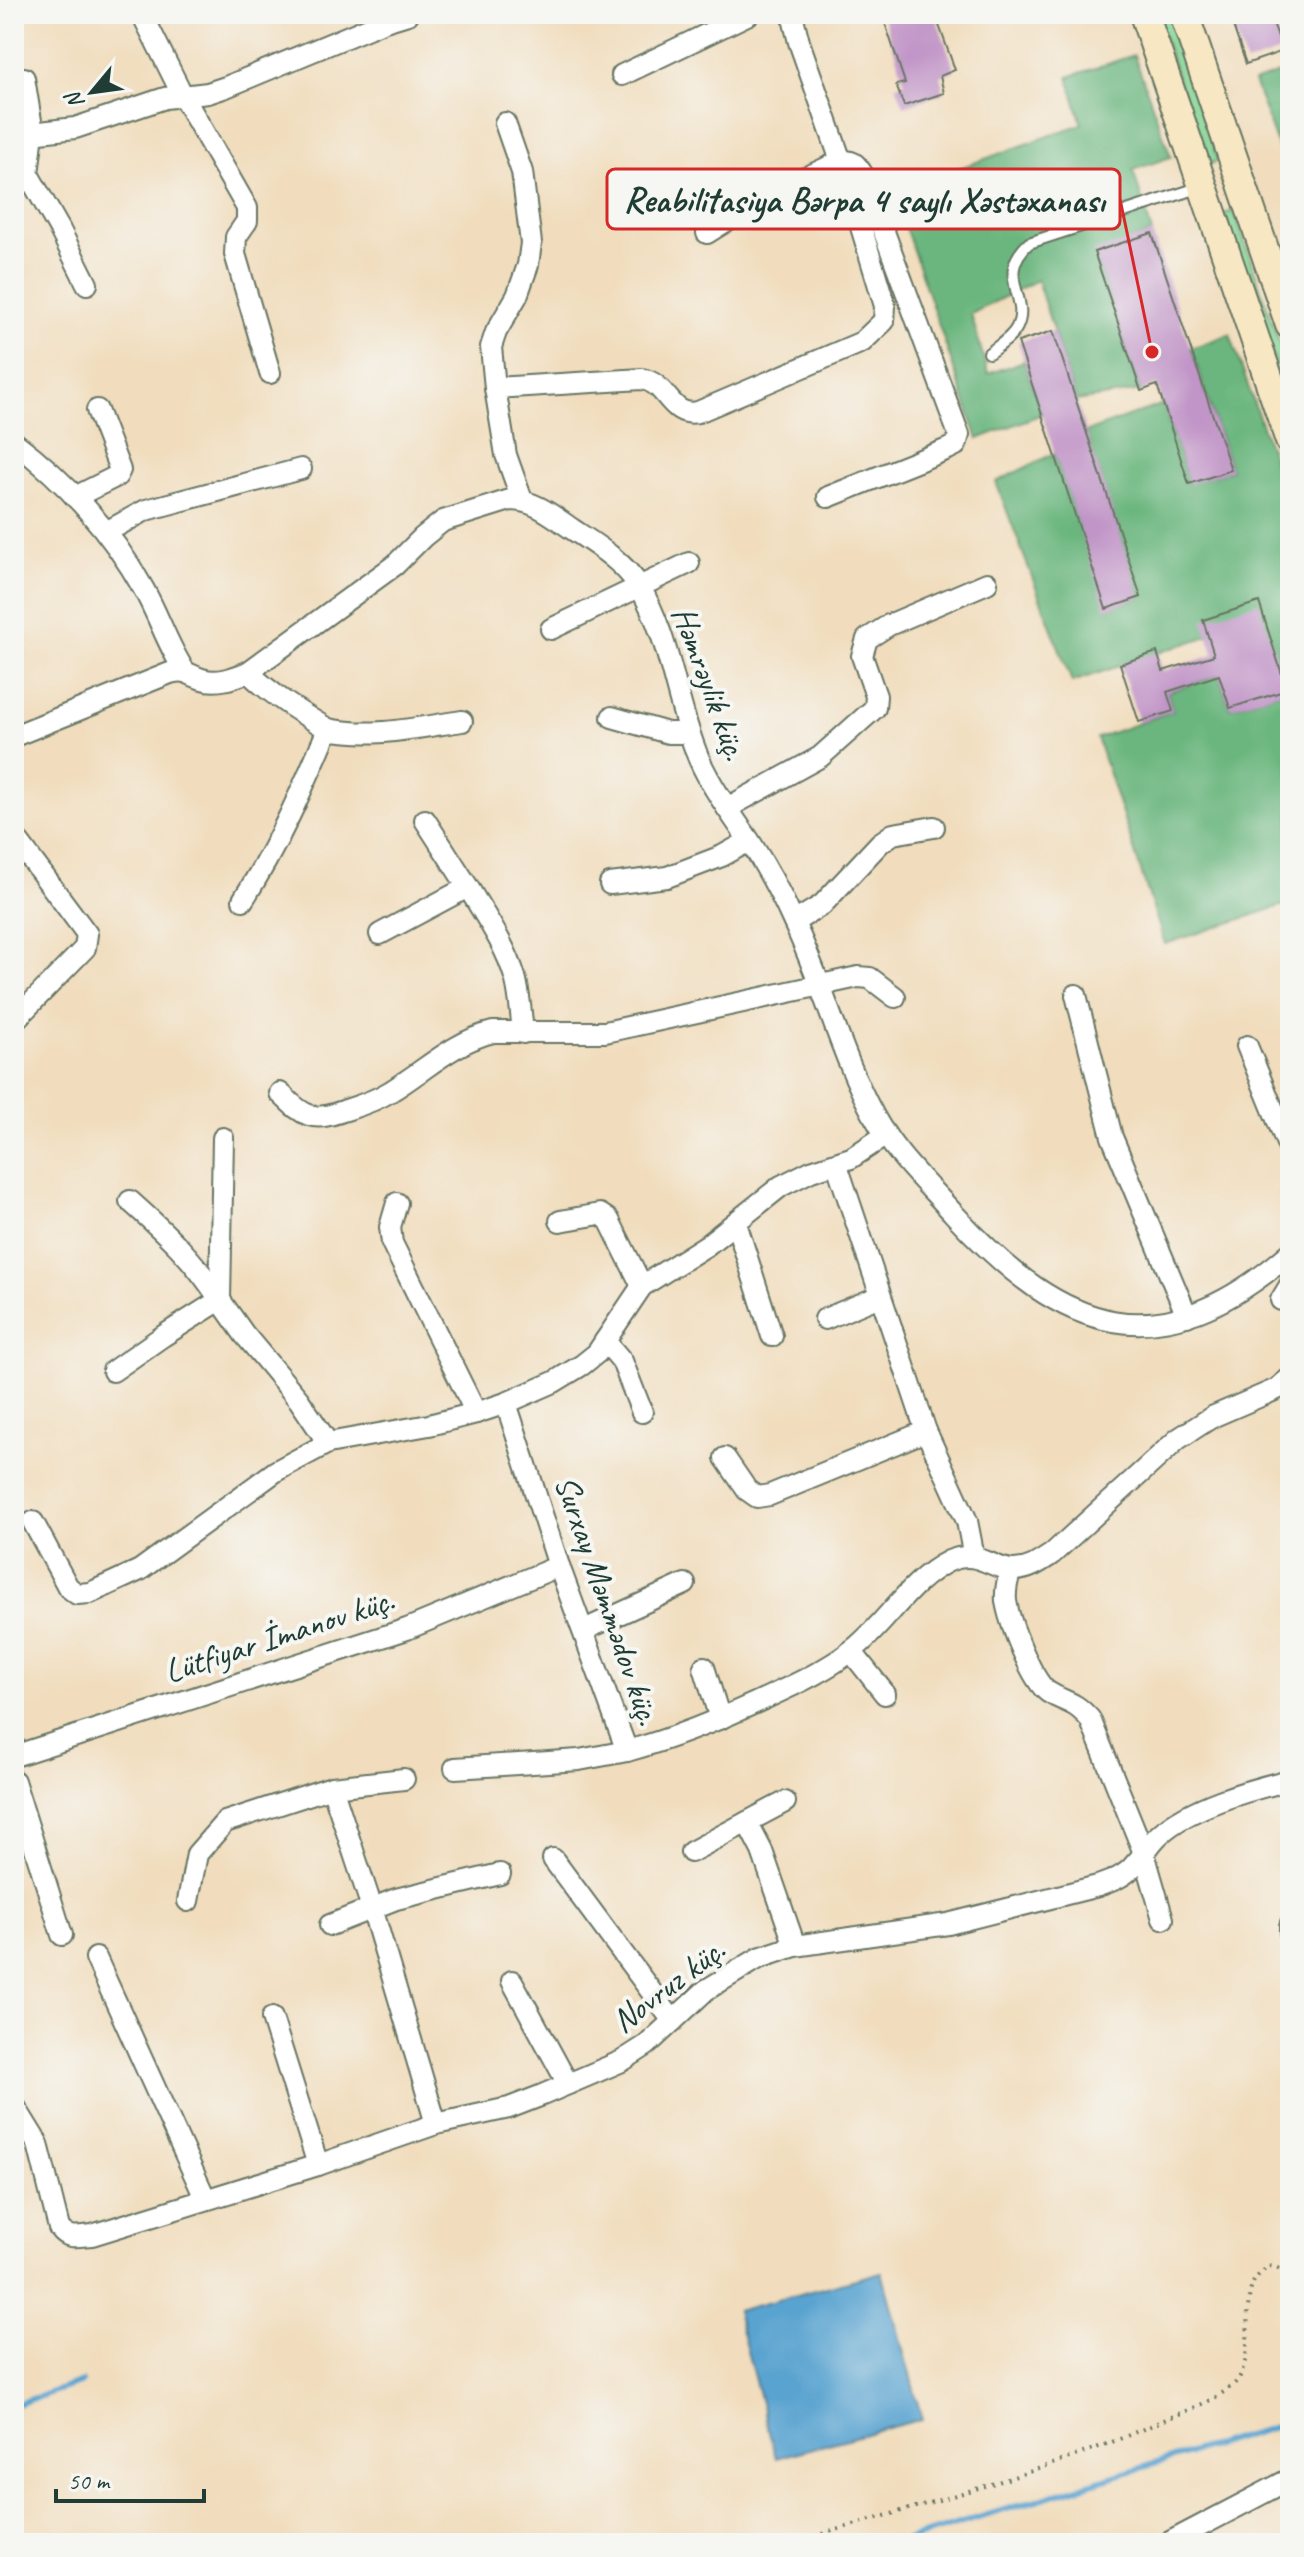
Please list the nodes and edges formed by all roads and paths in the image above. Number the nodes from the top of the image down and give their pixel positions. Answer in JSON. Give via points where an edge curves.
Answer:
{"nodes":[{"id":1,"x":142,"y":14,"type":"edge"},
{"id":2,"x":408,"y":14,"type":"edge"},
{"id":3,"x":749,"y":14,"type":"edge"},
{"id":4,"x":792,"y":14,"type":"edge"},
{"id":5,"x":1144,"y":14,"type":"edge"},
{"id":6,"x":1184,"y":14,"type":"edge"},
{"id":7,"x":384,"y":17,"type":"edge"},
{"id":8,"x":622,"y":75,"type":"dead end"},
{"id":9,"x":24,"y":78,"type":"dead end"},
{"id":10,"x":183,"y":96,"type":"junction"},
{"id":11,"x":14,"y":103,"type":"edge"},
{"id":12,"x":505,"y":123,"type":"dead end"},
{"id":13,"x":22,"y":134,"type":"edge"},
{"id":14,"x":841,"y":161,"type":"junction"},
{"id":15,"x":1239,"y":175,"type":"junction"},
{"id":16,"x":1203,"y":187,"type":"junction"},
{"id":17,"x":707,"y":233,"type":"dead end"},
{"id":18,"x":87,"y":284,"type":"dead end"},
{"id":19,"x":1290,"y":325,"type":"edge"},
{"id":20,"x":989,"y":353,"type":"dead end"},
{"id":21,"x":270,"y":373,"type":"dead end"},
{"id":22,"x":495,"y":388,"type":"junction"},
{"id":23,"x":97,"y":410,"type":"dead end"},
{"id":24,"x":1290,"y":441,"type":"edge"},
{"id":25,"x":14,"y":442,"type":"edge"},
{"id":26,"x":301,"y":469,"type":"dead end"},
{"id":27,"x":75,"y":497,"type":"junction"},
{"id":28,"x":828,"y":497,"type":"dead end"},
{"id":29,"x":522,"y":500,"type":"junction"},
{"id":30,"x":106,"y":532,"type":"junction"},
{"id":31,"x":689,"y":563,"type":"dead end"},
{"id":32,"x":987,"y":583,"type":"dead end"},
{"id":33,"x":638,"y":586,"type":"junction"},
{"id":34,"x":551,"y":629,"type":"dead end"},
{"id":35,"x":184,"y":670,"type":"junction"},
{"id":36,"x":248,"y":672,"type":"junction"},
{"id":37,"x":612,"y":717,"type":"dead end"},
{"id":38,"x":462,"y":721,"type":"dead end"},
{"id":39,"x":328,"y":729,"type":"junction"},
{"id":40,"x":689,"y":733,"type":"junction"},
{"id":41,"x":14,"y":736,"type":"edge"},
{"id":42,"x":727,"y":808,"type":"junction"},
{"id":43,"x":425,"y":820,"type":"dead end"},
{"id":44,"x":934,"y":827,"type":"dead end"},
{"id":45,"x":14,"y":836,"type":"edge"},
{"id":46,"x":749,"y":841,"type":"junction"},
{"id":47,"x":610,"y":884,"type":"dead end"},
{"id":48,"x":468,"y":887,"type":"junction"},
{"id":49,"x":243,"y":900,"type":"dead end"},
{"id":50,"x":794,"y":922,"type":"junction"},
{"id":51,"x":380,"y":934,"type":"dead end"},
{"id":52,"x":821,"y":985,"type":"junction"},
{"id":53,"x":1076,"y":995,"type":"dead end"},
{"id":54,"x":895,"y":997,"type":"dead end"},
{"id":55,"x":14,"y":1021,"type":"edge"},
{"id":56,"x":523,"y":1033,"type":"junction"},
{"id":57,"x":1247,"y":1046,"type":"dead end"},
{"id":58,"x":280,"y":1093,"type":"dead end"},
{"id":59,"x":886,"y":1135,"type":"junction"},
{"id":60,"x":223,"y":1138,"type":"dead end"},
{"id":61,"x":1290,"y":1151,"type":"edge"},
{"id":62,"x":837,"y":1165,"type":"junction"},
{"id":63,"x":130,"y":1201,"type":"dead end"},
{"id":64,"x":397,"y":1203,"type":"dead end"},
{"id":65,"x":560,"y":1221,"type":"dead end"},
{"id":66,"x":736,"y":1223,"type":"junction"},
{"id":67,"x":1290,"y":1253,"type":"edge"},
{"id":68,"x":642,"y":1286,"type":"junction"},
{"id":69,"x":880,"y":1296,"type":"junction"},
{"id":70,"x":220,"y":1300,"type":"junction"},
{"id":71,"x":1187,"y":1316,"type":"junction"},
{"id":72,"x":825,"y":1319,"type":"dead end"},
{"id":73,"x":772,"y":1336,"type":"dead end"},
{"id":74,"x":605,"y":1341,"type":"junction"},
{"id":75,"x":113,"y":1371,"type":"dead end"},
{"id":76,"x":1288,"y":1384,"type":"edge"},
{"id":77,"x":506,"y":1403,"type":"junction"},
{"id":78,"x":642,"y":1412,"type":"dead end"},
{"id":79,"x":476,"y":1413,"type":"junction"},
{"id":80,"x":926,"y":1431,"type":"junction"},
{"id":81,"x":328,"y":1443,"type":"junction"},
{"id":82,"x":725,"y":1458,"type":"dead end"},
{"id":83,"x":33,"y":1522,"type":"dead end"},
{"id":84,"x":974,"y":1557,"type":"junction"},
{"id":85,"x":559,"y":1566,"type":"junction"},
{"id":86,"x":1011,"y":1570,"type":"junction"},
{"id":87,"x":685,"y":1584,"type":"dead end"},
{"id":88,"x":584,"y":1630,"type":"junction"},
{"id":89,"x":851,"y":1651,"type":"junction"},
{"id":90,"x":704,"y":1667,"type":"dead end"},
{"id":91,"x":885,"y":1694,"type":"dead end"},
{"id":92,"x":720,"y":1719,"type":"junction"},
{"id":93,"x":627,"y":1751,"type":"junction"},
{"id":94,"x":14,"y":1756,"type":"edge"},
{"id":95,"x":455,"y":1768,"type":"dead end"},
{"id":96,"x":404,"y":1779,"type":"dead end"},
{"id":97,"x":1290,"y":1780,"type":"edge"},
{"id":98,"x":14,"y":1781,"type":"edge"},
{"id":99,"x":332,"y":1787,"type":"junction"},
{"id":100,"x":785,"y":1802,"type":"dead end"},
{"id":101,"x":747,"y":1822,"type":"junction"},
{"id":102,"x":691,"y":1852,"type":"dead end"},
{"id":103,"x":1144,"y":1853,"type":"junction"},
{"id":104,"x":553,"y":1859,"type":"dead end"},
{"id":105,"x":500,"y":1874,"type":"dead end"},
{"id":106,"x":188,"y":1901,"type":"dead end"},
{"id":107,"x":372,"y":1908,"type":"junction"},
{"id":108,"x":1290,"y":1915,"type":"edge"},
{"id":109,"x":1163,"y":1919,"type":"dead end"},
{"id":110,"x":330,"y":1925,"type":"dead end"},
{"id":111,"x":62,"y":1935,"type":"dead end"},
{"id":112,"x":795,"y":1946,"type":"junction"},
{"id":113,"x":1290,"y":1950,"type":"edge"},
{"id":114,"x":96,"y":1958,"type":"dead end"},
{"id":115,"x":512,"y":1981,"type":"dead end"},
{"id":116,"x":272,"y":2018,"type":"dead end"},
{"id":117,"x":673,"y":2021,"type":"junction"},
{"id":118,"x":568,"y":2084,"type":"junction"},
{"id":119,"x":14,"y":2105,"type":"edge"},
{"id":120,"x":436,"y":2124,"type":"junction"},
{"id":121,"x":318,"y":2165,"type":"junction"},
{"id":122,"x":205,"y":2198,"type":"junction"},
{"id":123,"x":1290,"y":2283,"type":"edge"},
{"id":124,"x":1290,"y":2479,"type":"edge"},
{"id":125,"x":792,"y":2543,"type":"edge"},
{"id":126,"x":1168,"y":2543,"type":"edge"}],
"edges":[{"from":1,"to":10,"type":"street"},
{"from":2,"to":7,"type":"street"},
{"from":3,"to":8,"type":"street"},
{"from":4,"to":14,"type":"street"},
{"from":5,"to":16,"type":"main road"},
{"from":6,"to":15,"type":"main road"},
{"from":7,"to":10,"type":"street","via":[[226,87]]},
{"from":9,"to":13,"type":"street"},
{"from":10,"to":13,"type":"street","via":[[75,128]]},
{"from":10,"to":21,"type":"street","via":[[247,208],[235,254]]},
{"from":11,"to":13,"type":"street"},
{"from":12,"to":22,"type":"street","via":[[522,172],[531,243],[517,296],[491,347]]},
{"from":13,"to":18,"type":"street","via":[[28,174]]},
{"from":14,"to":17,"type":"street","via":[[766,196]]},
{"from":14,"to":22,"type":"street","via":[[885,306],[884,321],[862,342],[688,414],[676,409],[652,380]]},
{"from":14,"to":28,"type":"street","via":[[850,160],[863,175],[959,435],[948,449]]},
{"from":15,"to":16,"type":"main road"},
{"from":15,"to":19,"type":"main road"},
{"from":16,"to":20,"type":"lane","via":[[1029,243],[1013,267],[1017,327]]},
{"from":16,"to":24,"type":"main road"},
{"from":22,"to":29,"type":"street","via":[[506,455]]},
{"from":23,"to":27,"type":"street","via":[[120,470]]},
{"from":25,"to":27,"type":"street"},
{"from":26,"to":30,"type":"street","via":[[146,510]]},
{"from":27,"to":30,"type":"street"},
{"from":29,"to":33,"type":"street","name":"Həmrəylik küç.","via":[[605,551]]},
{"from":29,"to":36,"type":"street","via":[[443,521],[395,565]]},
{"from":30,"to":35,"type":"street","via":[[128,561]]},
{"from":31,"to":33,"type":"street"},
{"from":32,"to":42,"type":"street","via":[[867,639],[862,656],[875,708],[820,757]]},
{"from":33,"to":34,"type":"street"},
{"from":33,"to":40,"type":"street","name":"Həmrəylik küç.","via":[[659,629]]},
{"from":35,"to":36,"type":"street","via":[[220,681]]},
{"from":35,"to":41,"type":"street"},
{"from":36,"to":39,"type":"street"},
{"from":37,"to":40,"type":"street","via":[[668,733]]},
{"from":38,"to":39,"type":"street","via":[[376,734]]},
{"from":39,"to":49,"type":"street","via":[[269,860]]},
{"from":40,"to":42,"type":"street","name":"Həmrəylik küç."},
{"from":42,"to":46,"type":"street","name":"Həmrəylik küç."},
{"from":43,"to":48,"type":"street"},
{"from":44,"to":50,"type":"street","via":[[893,834],[822,905]]},
{"from":45,"to":55,"type":"street","via":[[87,934],[85,948]]},
{"from":46,"to":47,"type":"street","via":[[667,877]]},
{"from":46,"to":50,"type":"street","name":"Həmrəylik küç."},
{"from":48,"to":51,"type":"street"},
{"from":48,"to":56,"type":"street","via":[[511,965]]},
{"from":50,"to":52,"type":"street","name":"Həmrəylik küç."},
{"from":52,"to":54,"type":"street","via":[[870,978]]},
{"from":52,"to":56,"type":"street","via":[[605,1032]]},
{"from":52,"to":59,"type":"street","name":"Həmrəylik küç.","via":[[863,1093]]},
{"from":53,"to":71,"type":"street","via":[[1112,1137]]},
{"from":56,"to":58,"type":"street","via":[[477,1036],[390,1092],[331,1115],[298,1110]]},
{"from":57,"to":61,"type":"street"},
{"from":59,"to":62,"type":"street"},
{"from":59,"to":71,"type":"street","name":"Həmrəylik küç.","via":[[964,1226],[1009,1268],[1056,1299],[1092,1317],[1135,1326]]},
{"from":60,"to":70,"type":"street"},
{"from":62,"to":66,"type":"street","via":[[781,1186]]},
{"from":62,"to":69,"type":"street"},
{"from":63,"to":70,"type":"street","via":[[179,1245]]},
{"from":64,"to":79,"type":"street","via":[[392,1243]]},
{"from":65,"to":68,"type":"street","via":[[600,1214],[609,1220]]},
{"from":66,"to":68,"type":"street"},
{"from":66,"to":73,"type":"street"},
{"from":67,"to":71,"type":"street","name":"Həmrəylik küç.","via":[[1238,1292]]},
{"from":68,"to":74,"type":"street"},
{"from":69,"to":72,"type":"street"},
{"from":69,"to":80,"type":"street"},
{"from":70,"to":75,"type":"street"},
{"from":70,"to":81,"type":"street"},
{"from":74,"to":77,"type":"street","via":[[582,1365]]},
{"from":74,"to":78,"type":"street","via":[[622,1361]]},
{"from":76,"to":86,"type":"street","via":[[1212,1417],[1178,1439],[1052,1554],[1033,1566]]},
{"from":77,"to":79,"type":"street"},
{"from":77,"to":85,"type":"street","name":"Surxay Məmmədov küç."},
{"from":79,"to":81,"type":"street"},
{"from":80,"to":82,"type":"street","via":[[757,1497]]},
{"from":80,"to":84,"type":"street","via":[[967,1521]]},
{"from":81,"to":83,"type":"street","via":[[276,1471],[140,1570],[90,1593],[77,1594],[68,1587]]},
{"from":84,"to":86,"type":"street"},
{"from":84,"to":89,"type":"street","name":"Surxay Məmmədov küç.","via":[[952,1560],[929,1573]]},
{"from":85,"to":88,"type":"street","name":"Surxay Məmmədov küç."},
{"from":85,"to":94,"type":"street","name":"Lütfiyar İmanov küç.","via":[[407,1629]]},
{"from":86,"to":103,"type":"street","via":[[1007,1603],[1033,1675],[1047,1692],[1076,1703],[1090,1719]]},
{"from":87,"to":88,"type":"street"},
{"from":88,"to":93,"type":"street","name":"Surxay Məmmədov küç."},
{"from":89,"to":91,"type":"street"},
{"from":89,"to":92,"type":"street","name":"Surxay Məmmədov küç."},
{"from":90,"to":92,"type":"street"},
{"from":92,"to":93,"type":"street","name":"Surxay Məmmədov küç."},
{"from":93,"to":95,"type":"street","via":[[579,1760]]},
{"from":96,"to":99,"type":"street"},
{"from":97,"to":103,"type":"street","name":"Novruz küç.","via":[[1202,1809],[1164,1831]]},
{"from":98,"to":111,"type":"street"},
{"from":99,"to":106,"type":"street","via":[[225,1822],[197,1854]]},
{"from":99,"to":107,"type":"street"},
{"from":100,"to":101,"type":"street"},
{"from":101,"to":102,"type":"street"},
{"from":101,"to":112,"type":"street"},
{"from":103,"to":109,"type":"street"},
{"from":103,"to":112,"type":"street","name":"Novruz küç.","via":[[1120,1877],[1098,1886],[948,1924]]},
{"from":104,"to":117,"type":"street"},
{"from":105,"to":107,"type":"street"},
{"from":107,"to":110,"type":"street"},
{"from":107,"to":120,"type":"street"},
{"from":108,"to":113,"type":"lane","via":[[1284,1933]]},
{"from":112,"to":117,"type":"street","name":"Novruz küç.","via":[[734,1971]]},
{"from":114,"to":122,"type":"street"},
{"from":115,"to":118,"type":"street"},
{"from":116,"to":121,"type":"street"},
{"from":117,"to":118,"type":"street","name":"Novruz küç.","via":[[622,2061]]},
{"from":118,"to":120,"type":"street","name":"Novruz küç.","via":[[509,2108]]},
{"from":119,"to":122,"type":"street","name":"Novruz küç.","via":[[38,2144],[63,2235],[92,2235]]},
{"from":120,"to":121,"type":"street","name":"Novruz küç."},
{"from":121,"to":122,"type":"street","name":"Novruz küç."},
{"from":123,"to":125,"type":"path","via":[[1286,2274],[1268,2266],[1255,2279],[1244,2366],[1236,2382],[1218,2396],[1054,2465]]},
{"from":124,"to":126,"type":"street"}]}
